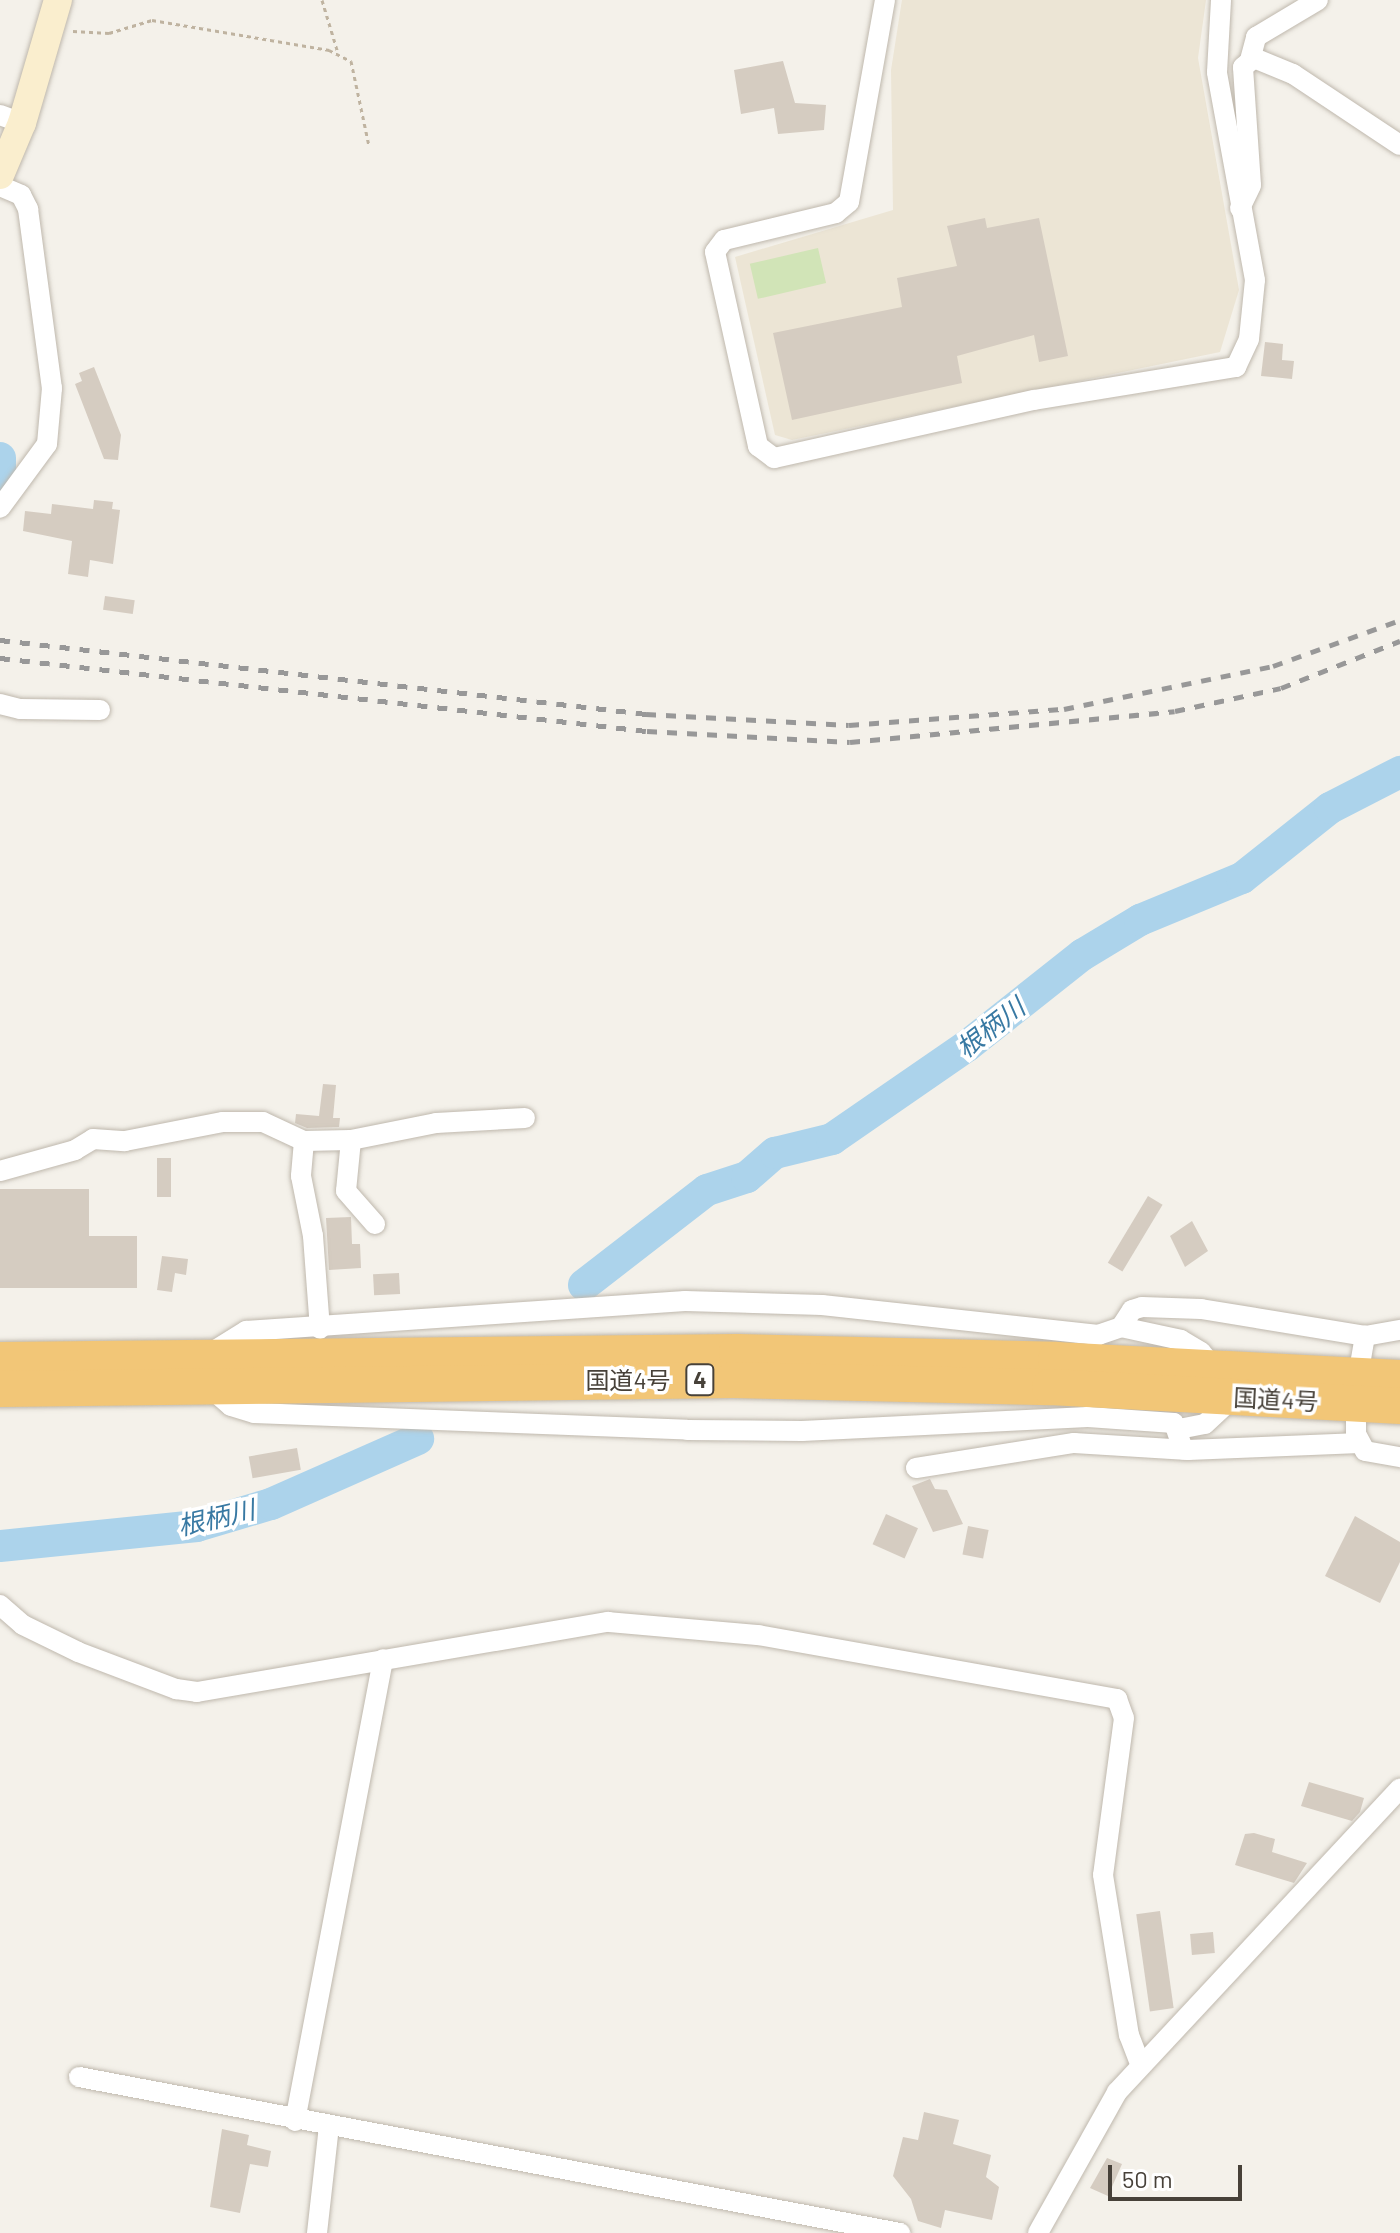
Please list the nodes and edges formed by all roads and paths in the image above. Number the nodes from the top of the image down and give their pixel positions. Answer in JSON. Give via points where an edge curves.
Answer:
{"nodes":[{"id":1,"x":58,"y":0,"type":"edge"},
{"id":2,"x":322,"y":0,"type":"edge"},
{"id":3,"x":885,"y":0,"type":"edge"},
{"id":4,"x":1221,"y":0,"type":"edge"},
{"id":5,"x":1318,"y":0,"type":"edge"},
{"id":6,"x":53,"y":28,"type":"junction"},
{"id":7,"x":338,"y":53,"type":"junction"},
{"id":8,"x":1250,"y":60,"type":"junction"},
{"id":9,"x":11,"y":119,"type":"edge"},
{"id":10,"x":1400,"y":145,"type":"edge"},
{"id":11,"x":369,"y":146,"type":"dead end"},
{"id":12,"x":0,"y":175,"type":"edge"},
{"id":13,"x":0,"y":186,"type":"edge"},
{"id":14,"x":1240,"y":208,"type":"junction"},
{"id":15,"x":0,"y":508,"type":"edge"},
{"id":16,"x":0,"y":704,"type":"edge"},
{"id":17,"x":100,"y":710,"type":"dead end"},
{"id":18,"x":525,"y":1118,"type":"dead end"},
{"id":19,"x":351,"y":1140,"type":"junction"},
{"id":20,"x":304,"y":1141,"type":"junction"},
{"id":21,"x":0,"y":1171,"type":"edge"},
{"id":22,"x":375,"y":1224,"type":"dead end"},
{"id":23,"x":1121,"y":1327,"type":"junction"},
{"id":24,"x":320,"y":1329,"type":"junction"},
{"id":25,"x":1400,"y":1330,"type":"edge"},
{"id":26,"x":1365,"y":1336,"type":"junction"},
{"id":27,"x":0,"y":1360,"type":"edge"},
{"id":28,"x":205,"y":1371,"type":"junction"},
{"id":29,"x":1400,"y":1378,"type":"edge"},
{"id":30,"x":1224,"y":1382,"type":"junction"},
{"id":31,"x":0,"y":1389,"type":"edge"},
{"id":32,"x":1357,"y":1390,"type":"junction"},
{"id":33,"x":1400,"y":1406,"type":"edge"},
{"id":34,"x":1179,"y":1429,"type":"junction"},
{"id":35,"x":1360,"y":1443,"type":"junction"},
{"id":36,"x":1183,"y":1449,"type":"junction"},
{"id":37,"x":1400,"y":1457,"type":"edge"},
{"id":38,"x":916,"y":1468,"type":"dead end"},
{"id":39,"x":0,"y":1605,"type":"edge"},
{"id":40,"x":383,"y":1659,"type":"junction"},
{"id":41,"x":1400,"y":1788,"type":"edge"},
{"id":42,"x":1140,"y":2063,"type":"junction"},
{"id":43,"x":79,"y":2077,"type":"dead end"},
{"id":44,"x":295,"y":2121,"type":"junction"},
{"id":45,"x":329,"y":2126,"type":"junction"},
{"id":46,"x":317,"y":2233,"type":"edge"},
{"id":47,"x":900,"y":2233,"type":"edge"},
{"id":48,"x":1038,"y":2233,"type":"edge"}],
"edges":[{"from":1,"to":6,"type":"street"},
{"from":2,"to":7,"type":"path"},
{"from":3,"to":14,"type":"street","via":[[849,202],[836,213],[724,240],[715,252],[716,274],[762,453],[786,458],[1020,403],[1236,367],[1249,339],[1255,280]]},
{"from":4,"to":14,"type":"street","via":[[1215,48]]},
{"from":5,"to":8,"type":"street","via":[[1256,37]]},
{"from":6,"to":7,"type":"path","via":[[109,33],[152,20]]},
{"from":6,"to":9,"type":"street"},
{"from":7,"to":11,"type":"path","via":[[351,61]]},
{"from":8,"to":10,"type":"street","via":[[1263,59],[1293,74]]},
{"from":8,"to":14,"type":"street","via":[[1242,72],[1251,185]]},
{"from":9,"to":12,"type":"street"},
{"from":13,"to":15,"type":"street","via":[[21,195],[28,209],[52,388],[47,444]]},
{"from":16,"to":17,"type":"street"},
{"from":18,"to":19,"type":"street","via":[[436,1123]]},
{"from":19,"to":20,"type":"street"},
{"from":19,"to":22,"type":"street","via":[[346,1191]]},
{"from":20,"to":21,"type":"street","via":[[263,1122],[223,1122],[125,1141],[93,1139],[75,1150]]},
{"from":20,"to":24,"type":"street","via":[[301,1176],[313,1236]]},
{"from":23,"to":24,"type":"street","via":[[1098,1335],[822,1305],[685,1301]]},
{"from":23,"to":26,"type":"street","via":[[1132,1310],[1142,1307],[1190,1309]]},
{"from":23,"to":30,"type":"street","via":[[1181,1340],[1201,1352]]},
{"from":24,"to":28,"type":"street","via":[[246,1331]]},
{"from":25,"to":26,"type":"street"},
{"from":26,"to":32,"type":"street"},
{"from":27,"to":28,"type":"highway","name":"国道4号","number":"4"},
{"from":28,"to":30,"type":"highway","name":"国道4号","number":"4"},
{"from":28,"to":31,"type":"highway","name":"国道4号","number":"4"},
{"from":28,"to":34,"type":"street","via":[[231,1406],[254,1413],[741,1431],[1088,1417],[1174,1423]]},
{"from":29,"to":32,"type":"highway","name":"国道4号","number":"4"},
{"from":30,"to":32,"type":"highway","name":"国道4号","number":"4"},
{"from":30,"to":34,"type":"street","via":[[1205,1424]]},
{"from":32,"to":33,"type":"highway","name":"国道4号","number":"4"},
{"from":32,"to":35,"type":"street"},
{"from":34,"to":36,"type":"street"},
{"from":35,"to":36,"type":"street"},
{"from":35,"to":37,"type":"street","via":[[1365,1451]]},
{"from":36,"to":38,"type":"street","via":[[1074,1443]]},
{"from":39,"to":40,"type":"street","via":[[44,1636],[176,1689],[219,1691]]},
{"from":40,"to":42,"type":"street","via":[[586,1624],[653,1623],[758,1635],[1117,1699],[1124,1718],[1103,1875],[1129,2035]]},
{"from":40,"to":44,"type":"street"},
{"from":41,"to":42,"type":"street"},
{"from":42,"to":48,"type":"street","via":[[1100,2119]]},
{"from":43,"to":44,"type":"street"},
{"from":44,"to":45,"type":"street"},
{"from":45,"to":46,"type":"street"},
{"from":45,"to":47,"type":"street"}]}
